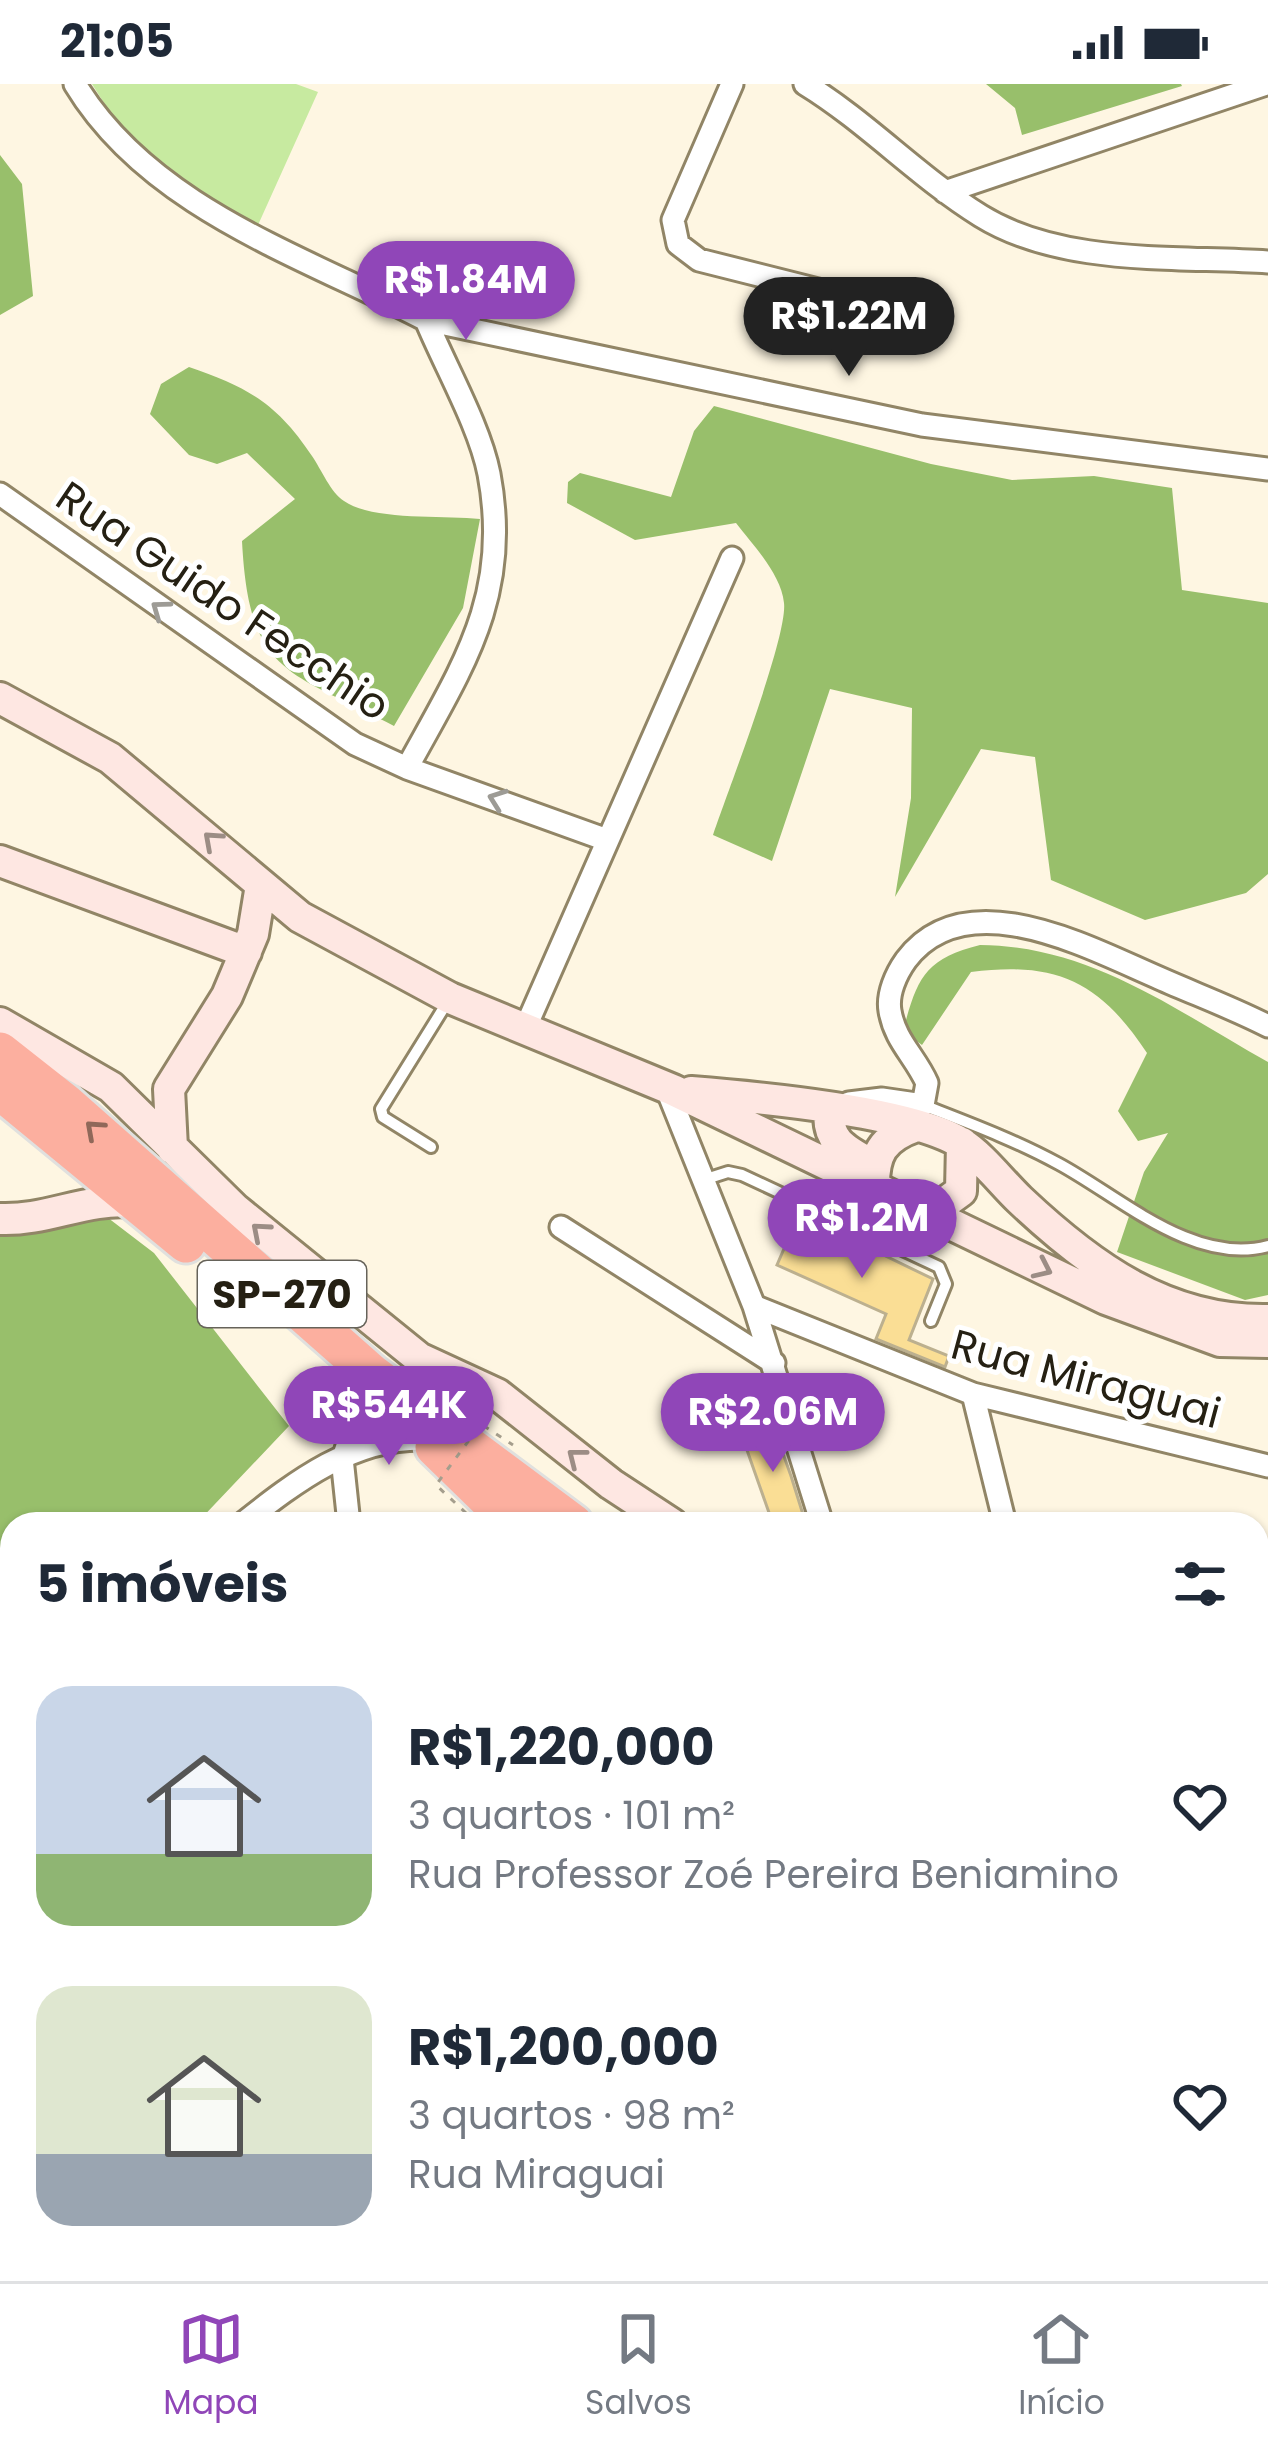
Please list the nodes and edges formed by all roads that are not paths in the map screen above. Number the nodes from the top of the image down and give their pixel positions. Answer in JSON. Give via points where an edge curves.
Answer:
{"nodes":[{"id":1,"x":75,"y":84,"type":"edge"},
{"id":2,"x":732,"y":84,"type":"edge"},
{"id":3,"x":805,"y":84,"type":"edge"},
{"id":4,"x":1266,"y":84,"type":"edge"},
{"id":5,"x":945,"y":192,"type":"junction"},
{"id":6,"x":1268,"y":262,"type":"edge"},
{"id":7,"x":862,"y":301,"type":"dead end"},
{"id":8,"x":426,"y":320,"type":"junction"},
{"id":9,"x":1268,"y":469,"type":"edge"},
{"id":10,"x":0,"y":494,"type":"edge"},
{"id":11,"x":732,"y":558,"type":"dead end"},
{"id":12,"x":0,"y":698,"type":"edge"},
{"id":13,"x":406,"y":768,"type":"junction"},
{"id":14,"x":607,"y":840,"type":"junction"},
{"id":15,"x":0,"y":861,"type":"edge"},
{"id":16,"x":261,"y":885,"type":"junction"},
{"id":17,"x":300,"y":917,"type":"junction"},
{"id":18,"x":250,"y":943,"type":"junction"},
{"id":19,"x":450,"y":998,"type":"junction"},
{"id":20,"x":0,"y":1023,"type":"edge"},
{"id":21,"x":1268,"y":1026,"type":"edge"},
{"id":22,"x":524,"y":1031,"type":"junction"},
{"id":23,"x":0,"y":1052,"type":"edge"},
{"id":24,"x":169,"y":1089,"type":"junction"},
{"id":25,"x":669,"y":1089,"type":"junction"},
{"id":26,"x":0,"y":1090,"type":"edge"},
{"id":27,"x":124,"y":1100,"type":"junction"},
{"id":28,"x":830,"y":1108,"type":"junction"},
{"id":29,"x":919,"y":1116,"type":"junction"},
{"id":30,"x":62,"y":1142,"type":"junction"},
{"id":31,"x":962,"y":1143,"type":"junction"},
{"id":32,"x":431,"y":1147,"type":"dead end"},
{"id":33,"x":172,"y":1148,"type":"junction"},
{"id":34,"x":874,"y":1178,"type":"junction"},
{"id":35,"x":703,"y":1180,"type":"junction"},
{"id":36,"x":134,"y":1202,"type":"junction"},
{"id":37,"x":58,"y":1213,"type":"junction"},
{"id":38,"x":928,"y":1215,"type":"junction"},
{"id":39,"x":0,"y":1219,"type":"edge"},
{"id":40,"x":561,"y":1227,"type":"dead end"},
{"id":41,"x":1268,"y":1246,"type":"edge"},
{"id":42,"x":754,"y":1306,"type":"junction"},
{"id":43,"x":931,"y":1321,"type":"dead end"},
{"id":44,"x":1268,"y":1321,"type":"edge"},
{"id":45,"x":1268,"y":1342,"type":"edge"},
{"id":46,"x":774,"y":1364,"type":"junction"},
{"id":47,"x":352,"y":1380,"type":"junction"},
{"id":48,"x":973,"y":1394,"type":"junction"},
{"id":49,"x":430,"y":1443,"type":"junction"},
{"id":50,"x":343,"y":1458,"type":"junction"},
{"id":51,"x":1268,"y":1466,"type":"edge"},
{"id":52,"x":257,"y":1512,"type":"edge"},
{"id":53,"x":348,"y":1512,"type":"edge"},
{"id":54,"x":502,"y":1512,"type":"edge"},
{"id":55,"x":528,"y":1512,"type":"edge"},
{"id":56,"x":557,"y":1512,"type":"edge"},
{"id":57,"x":653,"y":1512,"type":"edge"},
{"id":58,"x":818,"y":1512,"type":"edge"},
{"id":59,"x":1002,"y":1512,"type":"edge"}],
"edges":[{"from":1,"to":8,"type":"street","via":[[120,147],[174,191]]},
{"from":2,"to":7,"type":"street","via":[[673,220],[678,244],[699,260]]},
{"from":3,"to":5,"type":"street"},
{"from":4,"to":5,"type":"street"},
{"from":5,"to":6,"type":"street","via":[[1028,239]]},
{"from":8,"to":9,"type":"street","via":[[922,425]]},
{"from":8,"to":13,"type":"street","via":[[489,470],[492,579],[473,645]]},
{"from":13,"to":10,"type":"street","name":"Rua Guido Fecchio","one_way":true,"via":[[286,699]]},
{"from":11,"to":14,"type":"street"},
{"from":16,"to":12,"type":"main road","one_way":true,"via":[[110,758]]},
{"from":14,"to":13,"type":"street","name":"Rua Guido Fecchio","one_way":true},
{"from":14,"to":22,"type":"street"},
{"from":15,"to":18,"type":"main road"},
{"from":16,"to":17,"type":"main road"},
{"from":16,"to":18,"type":"main road"},
{"from":17,"to":18,"type":"main road"},
{"from":17,"to":19,"type":"main road"},
{"from":18,"to":24,"type":"main road","via":[[203,1042]]},
{"from":19,"to":22,"type":"main road"},
{"from":19,"to":32,"type":"lane","via":[[381,1109]]},
{"from":20,"to":27,"type":"main road"},
{"from":21,"to":29,"type":"street","via":[[1056,933],[1016,925],[940,931],[917,945],[897,973],[888,1004],[896,1037],[927,1083]]},
{"from":22,"to":25,"type":"main road"},
{"from":56,"to":23,"type":"highway","number":"SP-270","one_way":true,"via":[[373,1375]]},
{"from":24,"to":27,"type":"main road"},
{"from":24,"to":33,"type":"main road"},
{"from":25,"to":28,"type":"main road"},
{"from":25,"to":34,"type":"main road"},
{"from":25,"to":35,"type":"street"},
{"from":26,"to":30,"type":"highway","number":"SP-270"},
{"from":27,"to":33,"type":"main road"},
{"from":28,"to":29,"type":"main road"},
{"from":28,"to":34,"type":"main road","via":[[832,1139]]},
{"from":29,"to":31,"type":"main road"},
{"from":29,"to":34,"type":"main road","via":[[891,1135]]},
{"from":29,"to":41,"type":"lane","via":[[1057,1162],[1181,1235],[1219,1249]]},
{"from":30,"to":36,"type":"highway","number":"SP-270"},
{"from":30,"to":37,"type":"main road","via":[[71,1190]]},
{"from":31,"to":38,"type":"main road","via":[[961,1191]]},
{"from":31,"to":44,"type":"main road","via":[[1102,1271],[1180,1310]]},
{"from":57,"to":33,"type":"main road","one_way":true,"via":[[496,1394],[401,1344]]},
{"from":34,"to":38,"type":"main road"},
{"from":35,"to":42,"type":"street"},
{"from":35,"to":43,"type":"lane","via":[[742,1175],[939,1267],[946,1284]]},
{"from":36,"to":37,"type":"main road","via":[[102,1199]]},
{"from":36,"to":47,"type":"highway","number":"SP-270"},
{"from":37,"to":39,"type":"main road"},
{"from":38,"to":45,"type":"main road","one_way":true,"via":[[1163,1322],[1220,1341]]},
{"from":40,"to":46,"type":"street"},
{"from":42,"to":46,"type":"street"},
{"from":42,"to":48,"type":"street","name":"Rua Miraguai"},
{"from":46,"to":58,"type":"street"},
{"from":47,"to":49,"type":"highway","number":"SP-270"},
{"from":47,"to":50,"type":"street","via":[[359,1411]]},
{"from":48,"to":51,"type":"street","name":"Rua Miraguai"},
{"from":48,"to":59,"type":"street"},
{"from":49,"to":50,"type":"street","via":[[365,1444]]},
{"from":49,"to":54,"type":"highway"},
{"from":49,"to":55,"type":"highway","number":"SP-270"},
{"from":50,"to":52,"type":"street"},
{"from":50,"to":53,"type":"street"}]}
